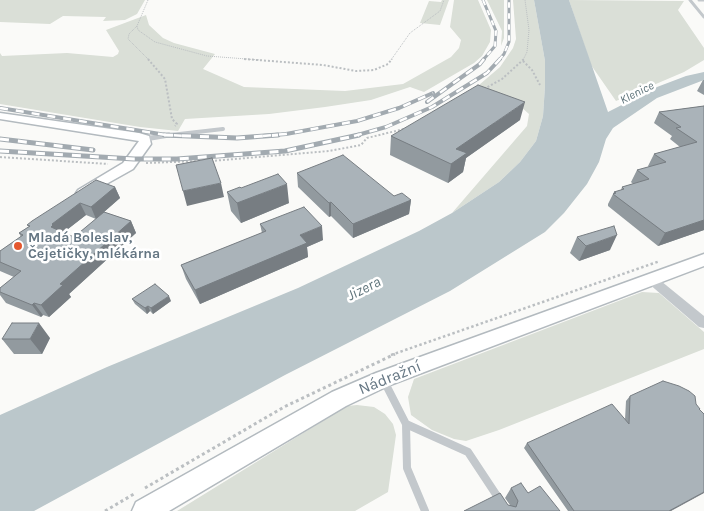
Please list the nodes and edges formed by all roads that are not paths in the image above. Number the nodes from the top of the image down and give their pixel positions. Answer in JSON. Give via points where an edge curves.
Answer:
{"nodes":[{"id":1,"x":690,"y":0,"type":"edge"},
{"id":2,"x":699,"y":0,"type":"edge"},
{"id":3,"x":704,"y":0,"type":"edge"},
{"id":4,"x":704,"y":17,"type":"edge"},
{"id":5,"x":0,"y":116,"type":"edge"},
{"id":6,"x":223,"y":129,"type":"dead end"},
{"id":7,"x":145,"y":139,"type":"junction"},
{"id":8,"x":128,"y":166,"type":"joint"},
{"id":9,"x":73,"y":200,"type":"edge"},
{"id":10,"x":704,"y":260,"type":"edge"},
{"id":11,"x":652,"y":280,"type":"junction"},
{"id":12,"x":704,"y":323,"type":"edge"},
{"id":13,"x":383,"y":379,"type":"junction"},
{"id":14,"x":406,"y":424,"type":"junction"},
{"id":15,"x":145,"y":511,"type":"edge"},
{"id":16,"x":425,"y":511,"type":"edge"},
{"id":17,"x":507,"y":511,"type":"edge"}],
"edges":[{"from":1,"to":4,"type":"lane"},
{"from":2,"to":3,"type":"lane"},
{"from":5,"to":7,"type":"street"},
{"from":6,"to":7,"type":"lane"},
{"from":7,"to":8,"type":"street","via":[[145,144]]},
{"from":8,"to":9,"type":"street"},
{"from":10,"to":11,"type":"street","name":"Nádražní"},
{"from":11,"to":12,"type":"street"},
{"from":11,"to":13,"type":"street","name":"Nádražní"},
{"from":13,"to":14,"type":"lane"},
{"from":13,"to":15,"type":"street","name":"Nádražní","via":[[339,399]]},
{"from":14,"to":16,"type":"lane","via":[[406,468]]},
{"from":14,"to":17,"type":"lane","via":[[468,452]]}]}
